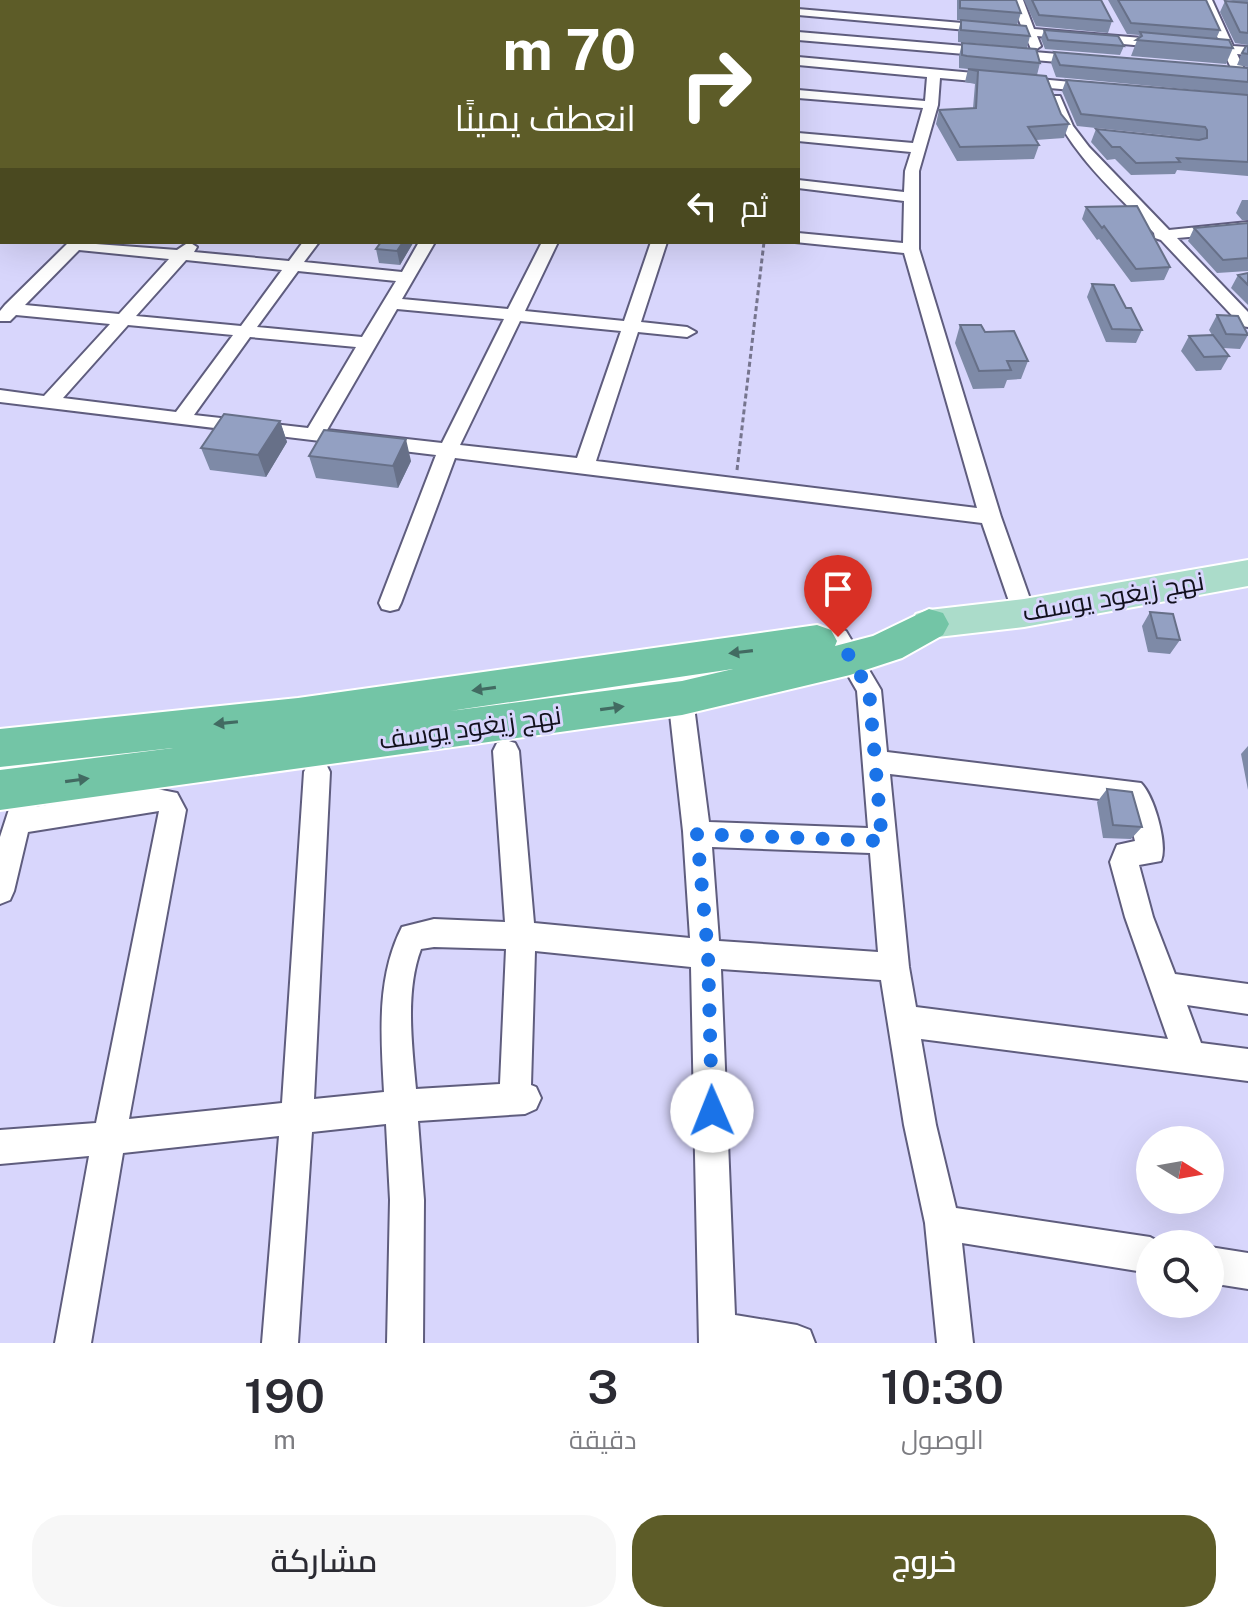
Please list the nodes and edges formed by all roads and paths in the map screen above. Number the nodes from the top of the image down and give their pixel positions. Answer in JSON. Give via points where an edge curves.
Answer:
{"nodes":[{"id":1,"x":833,"y":0,"type":"edge"},
{"id":2,"x":1017,"y":0,"type":"edge"},
{"id":3,"x":1193,"y":1,"type":"edge"},
{"id":4,"x":1212,"y":2,"type":"edge"},
{"id":5,"x":800,"y":12,"type":"edge"},
{"id":6,"x":832,"y":14,"type":"junction"},
{"id":7,"x":938,"y":18,"type":"junction"},
{"id":8,"x":1114,"y":27,"type":"edge"},
{"id":9,"x":1031,"y":32,"type":"junction"},
{"id":10,"x":800,"y":36,"type":"edge"},
{"id":11,"x":829,"y":38,"type":"junction"},
{"id":12,"x":1125,"y":46,"type":"junction"},
{"id":13,"x":943,"y":48,"type":"junction"},
{"id":14,"x":1228,"y":49,"type":"junction"},
{"id":15,"x":1248,"y":51,"type":"edge"},
{"id":16,"x":1039,"y":57,"type":"junction"},
{"id":17,"x":800,"y":61,"type":"edge"},
{"id":18,"x":1102,"y":61,"type":"edge"},
{"id":19,"x":825,"y":63,"type":"junction"},
{"id":20,"x":1224,"y":71,"type":"edge"},
{"id":21,"x":1244,"y":73,"type":"edge"},
{"id":22,"x":941,"y":74,"type":"junction"},
{"id":23,"x":1051,"y":85,"type":"junction"},
{"id":24,"x":1107,"y":89,"type":"edge"},
{"id":25,"x":1248,"y":91,"type":"edge"},
{"id":26,"x":800,"y":98,"type":"edge"},
{"id":27,"x":931,"y":105,"type":"junction"},
{"id":28,"x":800,"y":137,"type":"edge"},
{"id":29,"x":917,"y":148,"type":"junction"},
{"id":30,"x":800,"y":184,"type":"edge"},
{"id":31,"x":910,"y":197,"type":"junction"},
{"id":32,"x":1248,"y":227,"type":"edge"},
{"id":33,"x":1161,"y":235,"type":"junction"},
{"id":34,"x":800,"y":238,"type":"edge"},
{"id":35,"x":76,"y":244,"type":"edge"},
{"id":36,"x":191,"y":244,"type":"edge"},
{"id":37,"x":310,"y":244,"type":"edge"},
{"id":38,"x":426,"y":244,"type":"edge"},
{"id":39,"x":549,"y":244,"type":"edge"},
{"id":40,"x":658,"y":244,"type":"edge"},
{"id":41,"x":764,"y":244,"type":"edge"},
{"id":42,"x":911,"y":249,"type":"junction"},
{"id":43,"x":181,"y":256,"type":"junction"},
{"id":44,"x":294,"y":266,"type":"junction"},
{"id":45,"x":407,"y":277,"type":"junction"},
{"id":46,"x":1235,"y":279,"type":"edge"},
{"id":47,"x":1210,"y":282,"type":"junction"},
{"id":48,"x":392,"y":303,"type":"junction"},
{"id":49,"x":6,"y":315,"type":"edge"},
{"id":50,"x":512,"y":316,"type":"junction"},
{"id":51,"x":125,"y":320,"type":"junction"},
{"id":52,"x":1248,"y":322,"type":"edge"},
{"id":53,"x":633,"y":326,"type":"junction"},
{"id":54,"x":243,"y":332,"type":"junction"},
{"id":55,"x":687,"y":332,"type":"dead end"},
{"id":56,"x":368,"y":343,"type":"junction"},
{"id":57,"x":0,"y":396,"type":"edge"},
{"id":58,"x":49,"y":402,"type":"junction"},
{"id":59,"x":181,"y":419,"type":"junction"},
{"id":60,"x":314,"y":435,"type":"junction"},
{"id":61,"x":449,"y":448,"type":"junction"},
{"id":62,"x":585,"y":464,"type":"junction"},
{"id":63,"x":735,"y":481,"type":"junction"},
{"id":64,"x":990,"y":517,"type":"junction"},
{"id":65,"x":1248,"y":573,"type":"edge"},
{"id":66,"x":390,"y":603,"type":"dead end"},
{"id":67,"x":1024,"y":613,"type":"junction"},
{"id":68,"x":929,"y":624,"type":"joint"},
{"id":69,"x":844,"y":648,"type":"junction"},
{"id":70,"x":679,"y":679,"type":"junction"},
{"id":71,"x":0,"y":748,"type":"edge"},
{"id":72,"x":506,"y":751,"type":"dead end"},
{"id":73,"x":875,"y":761,"type":"junction"},
{"id":74,"x":317,"y":772,"type":"dead end"},
{"id":75,"x":14,"y":800,"type":"edge"},
{"id":76,"x":697,"y":834,"type":"junction"},
{"id":77,"x":882,"y":841,"type":"junction"},
{"id":78,"x":0,"y":891,"type":"edge"},
{"id":79,"x":521,"y":936,"type":"junction"},
{"id":80,"x":708,"y":954,"type":"junction"},
{"id":81,"x":894,"y":967,"type":"junction"},
{"id":82,"x":1167,"y":988,"type":"junction"},
{"id":83,"x":1248,"y":999,"type":"edge"},
{"id":84,"x":904,"y":1021,"type":"junction"},
{"id":85,"x":1190,"y":1056,"type":"junction"},
{"id":86,"x":1248,"y":1065,"type":"edge"},
{"id":87,"x":401,"y":1106,"type":"junction"},
{"id":88,"x":297,"y":1115,"type":"junction"},
{"id":89,"x":109,"y":1138,"type":"junction"},
{"id":90,"x":0,"y":1147,"type":"edge"},
{"id":91,"x":942,"y":1223,"type":"junction"},
{"id":92,"x":1136,"y":1253,"type":"edge"},
{"id":93,"x":1224,"y":1267,"type":"edge"},
{"id":94,"x":1248,"y":1271,"type":"edge"},
{"id":95,"x":717,"y":1337,"type":"edge"},
{"id":96,"x":73,"y":1343,"type":"edge"},
{"id":97,"x":280,"y":1343,"type":"edge"},
{"id":98,"x":405,"y":1343,"type":"edge"},
{"id":99,"x":797,"y":1343,"type":"edge"},
{"id":100,"x":955,"y":1343,"type":"edge"}],
"edges":[{"from":1,"to":6,"type":"street"},
{"from":2,"to":9,"type":"street"},
{"from":3,"to":4,"type":"street"},
{"from":4,"to":14,"type":"street"},
{"from":5,"to":6,"type":"street"},
{"from":6,"to":7,"type":"street"},
{"from":6,"to":11,"type":"street"},
{"from":7,"to":9,"type":"street"},
{"from":7,"to":13,"type":"street"},
{"from":8,"to":12,"type":"street"},
{"from":9,"to":12,"type":"street"},
{"from":9,"to":16,"type":"street"},
{"from":10,"to":11,"type":"street"},
{"from":11,"to":13,"type":"street"},
{"from":11,"to":19,"type":"street"},
{"from":12,"to":14,"type":"street"},
{"from":13,"to":16,"type":"street"},
{"from":13,"to":22,"type":"street"},
{"from":14,"to":15,"type":"street"},
{"from":14,"to":21,"type":"street"},
{"from":16,"to":18,"type":"street"},
{"from":16,"to":23,"type":"street"},
{"from":17,"to":19,"type":"street"},
{"from":19,"to":22,"type":"street"},
{"from":20,"to":21,"type":"street"},
{"from":21,"to":25,"type":"street"},
{"from":22,"to":23,"type":"street"},
{"from":22,"to":27,"type":"street"},
{"from":23,"to":24,"type":"street"},
{"from":23,"to":33,"type":"street","via":[[1062,119]]},
{"from":26,"to":27,"type":"street"},
{"from":27,"to":29,"type":"street"},
{"from":28,"to":29,"type":"street"},
{"from":29,"to":31,"type":"street"},
{"from":30,"to":31,"type":"street"},
{"from":31,"to":42,"type":"street"},
{"from":32,"to":33,"type":"street"},
{"from":33,"to":47,"type":"street"},
{"from":34,"to":42,"type":"street"},
{"from":35,"to":43,"type":"street"},
{"from":35,"to":49,"type":"street"},
{"from":36,"to":43,"type":"street"},
{"from":37,"to":44,"type":"street"},
{"from":38,"to":45,"type":"street"},
{"from":39,"to":50,"type":"street"},
{"from":40,"to":53,"type":"street"},
{"from":41,"to":63,"type":"path"},
{"from":42,"to":64,"type":"street"},
{"from":43,"to":44,"type":"street"},
{"from":43,"to":51,"type":"street"},
{"from":44,"to":45,"type":"street"},
{"from":44,"to":54,"type":"street"},
{"from":45,"to":48,"type":"street"},
{"from":46,"to":47,"type":"street"},
{"from":47,"to":52,"type":"street"},
{"from":48,"to":50,"type":"street"},
{"from":48,"to":56,"type":"street"},
{"from":49,"to":51,"type":"street"},
{"from":50,"to":53,"type":"street"},
{"from":50,"to":61,"type":"street"},
{"from":51,"to":54,"type":"street"},
{"from":51,"to":58,"type":"street"},
{"from":53,"to":55,"type":"street"},
{"from":53,"to":62,"type":"street"},
{"from":54,"to":56,"type":"street"},
{"from":54,"to":59,"type":"street"},
{"from":56,"to":60,"type":"street"},
{"from":57,"to":58,"type":"street"},
{"from":58,"to":59,"type":"street"},
{"from":59,"to":60,"type":"street"},
{"from":60,"to":61,"type":"street"},
{"from":61,"to":62,"type":"street"},
{"from":61,"to":66,"type":"street"},
{"from":62,"to":63,"type":"street"},
{"from":63,"to":64,"type":"street"},
{"from":64,"to":67,"type":"street"},
{"from":65,"to":67,"type":"main road","name":"نهج زيغود يوسف"},
{"from":67,"to":68,"type":"main road","name":"نهج زيغود يوسف"},
{"from":68,"to":69,"type":"highway","name":"نهج زيغود يوسف","via":[[887,647]]},
{"from":69,"to":70,"type":"highway","name":"نهج زيغود يوسف"},
{"from":69,"to":73,"type":"street","via":[[869,690]]},
{"from":70,"to":71,"type":"highway","name":"نهج زيغود يوسف","one_way":true},
{"from":75,"to":70,"type":"highway","name":"نهج زيغود يوسف","one_way":true},
{"from":70,"to":76,"type":"street"},
{"from":72,"to":79,"type":"street"},
{"from":73,"to":77,"type":"street"},
{"from":73,"to":82,"type":"street","via":[[1132,791],[1139,798],[1151,852],[1127,854],[1124,862]]},
{"from":74,"to":88,"type":"street"},
{"from":75,"to":78,"type":"street"},
{"from":75,"to":89,"type":"street","via":[[152,799],[166,800],[173,810]]},
{"from":76,"to":77,"type":"street"},
{"from":76,"to":80,"type":"street"},
{"from":77,"to":81,"type":"street"},
{"from":79,"to":80,"type":"street"},
{"from":79,"to":87,"type":"street","via":[[434,933],[410,939],[399,978]]},
{"from":79,"to":87,"type":"street","via":[[520,1098]]},
{"from":80,"to":81,"type":"street"},
{"from":80,"to":95,"type":"street"},
{"from":81,"to":84,"type":"street"},
{"from":82,"to":83,"type":"street"},
{"from":82,"to":85,"type":"street"},
{"from":84,"to":85,"type":"street"},
{"from":84,"to":91,"type":"street"},
{"from":85,"to":86,"type":"street"},
{"from":87,"to":88,"type":"street"},
{"from":87,"to":98,"type":"street","via":[[407,1200]]},
{"from":88,"to":89,"type":"street"},
{"from":88,"to":97,"type":"street"},
{"from":89,"to":90,"type":"street"},
{"from":89,"to":96,"type":"street"},
{"from":91,"to":92,"type":"street"},
{"from":91,"to":100,"type":"street"},
{"from":93,"to":94,"type":"street"},
{"from":95,"to":99,"type":"street"}]}
